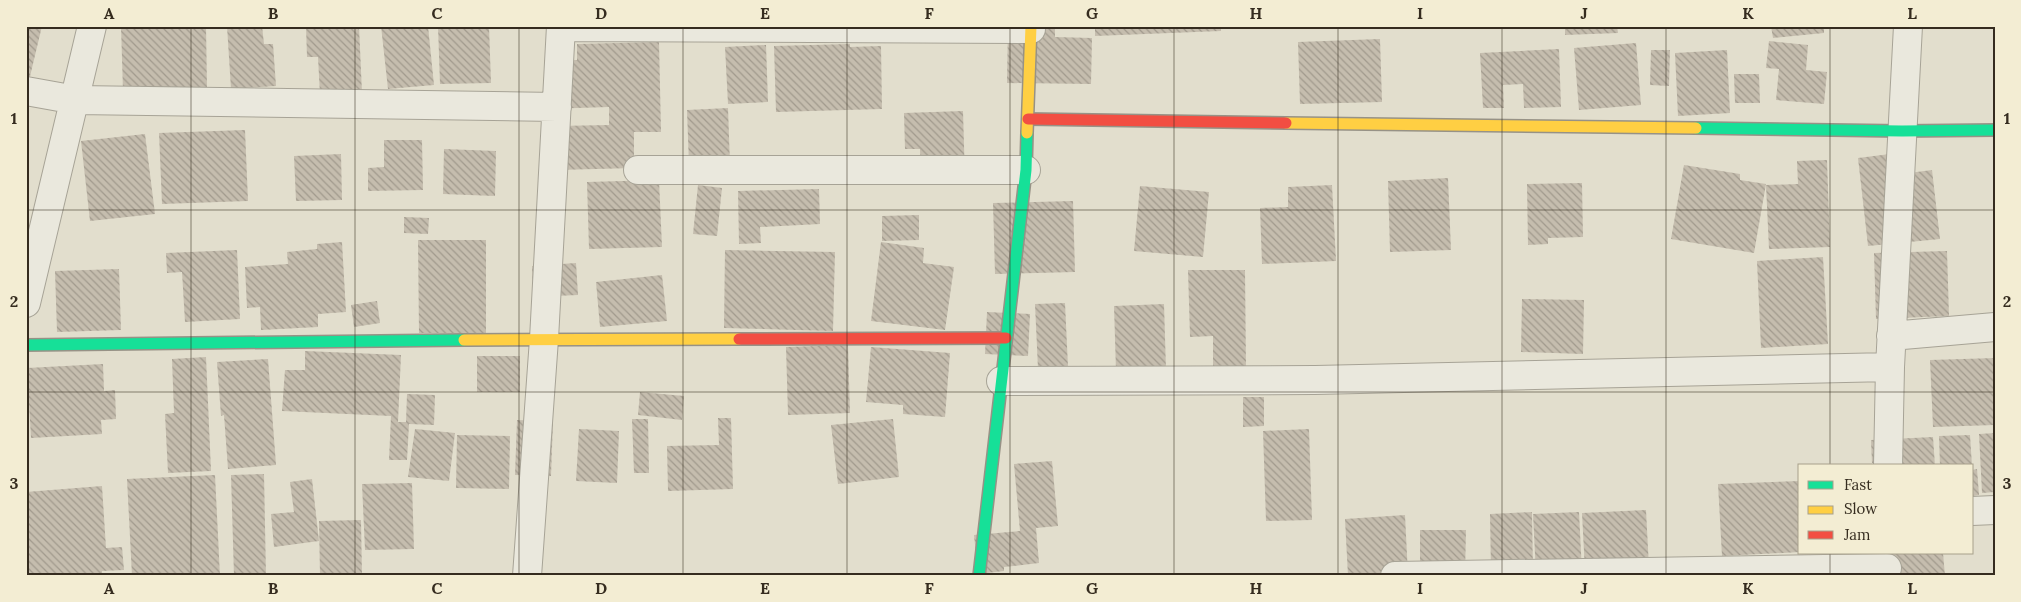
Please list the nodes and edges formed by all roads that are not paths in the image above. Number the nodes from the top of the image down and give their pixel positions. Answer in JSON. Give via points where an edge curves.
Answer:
{"nodes":[{"id":1,"x":92,"y":26,"type":"edge"},
{"id":2,"x":1908,"y":26,"type":"edge"},
{"id":3,"x":561,"y":27,"type":"edge"},
{"id":4,"x":1031,"y":28,"type":"edge"},
{"id":5,"x":26,"y":92,"type":"edge"},
{"id":6,"x":76,"y":100,"type":"junction"},
{"id":7,"x":557,"y":108,"type":"junction"},
{"id":8,"x":1028,"y":119,"type":"junction"},
{"id":9,"x":1995,"y":130,"type":"edge"},
{"id":10,"x":1902,"y":131,"type":"junction"},
{"id":11,"x":638,"y":170,"type":"dead end"},
{"id":12,"x":1026,"y":170,"type":"junction"},
{"id":13,"x":26,"y":303,"type":"edge"},
{"id":14,"x":1995,"y":327,"type":"edge"},
{"id":15,"x":1891,"y":336,"type":"junction"},
{"id":16,"x":1006,"y":338,"type":"junction"},
{"id":17,"x":544,"y":339,"type":"junction"},
{"id":18,"x":26,"y":346,"type":"edge"},
{"id":19,"x":1890,"y":367,"type":"junction"},
{"id":20,"x":1001,"y":381,"type":"junction"},
{"id":21,"x":1888,"y":464,"type":"edge"},
{"id":22,"x":1974,"y":510,"type":"edge"},
{"id":23,"x":1995,"y":510,"type":"edge"},
{"id":24,"x":1887,"y":566,"type":"edge"},
{"id":25,"x":527,"y":576,"type":"edge"},
{"id":26,"x":979,"y":576,"type":"edge"},
{"id":27,"x":1395,"y":576,"type":"edge"}],
"edges":[{"from":1,"to":6,"type":"street"},
{"from":2,"to":10,"type":"street"},
{"from":3,"to":4,"type":"street"},
{"from":3,"to":7,"type":"street"},
{"from":4,"to":8,"type":"street"},
{"from":5,"to":6,"type":"street"},
{"from":6,"to":7,"type":"street"},
{"from":6,"to":13,"type":"street"},
{"from":7,"to":17,"type":"street"},
{"from":8,"to":10,"type":"street"},
{"from":8,"to":12,"type":"street"},
{"from":9,"to":10,"type":"street"},
{"from":10,"to":15,"type":"street"},
{"from":11,"to":12,"type":"street"},
{"from":12,"to":16,"type":"street"},
{"from":14,"to":15,"type":"street"},
{"from":15,"to":19,"type":"street"},
{"from":16,"to":17,"type":"street"},
{"from":16,"to":20,"type":"street"},
{"from":17,"to":18,"type":"street"},
{"from":17,"to":25,"type":"street"},
{"from":19,"to":20,"type":"street","via":[[1315,380]]},
{"from":19,"to":21,"type":"street"},
{"from":20,"to":26,"type":"street"},
{"from":22,"to":23,"type":"street"},
{"from":24,"to":27,"type":"street"}]}
